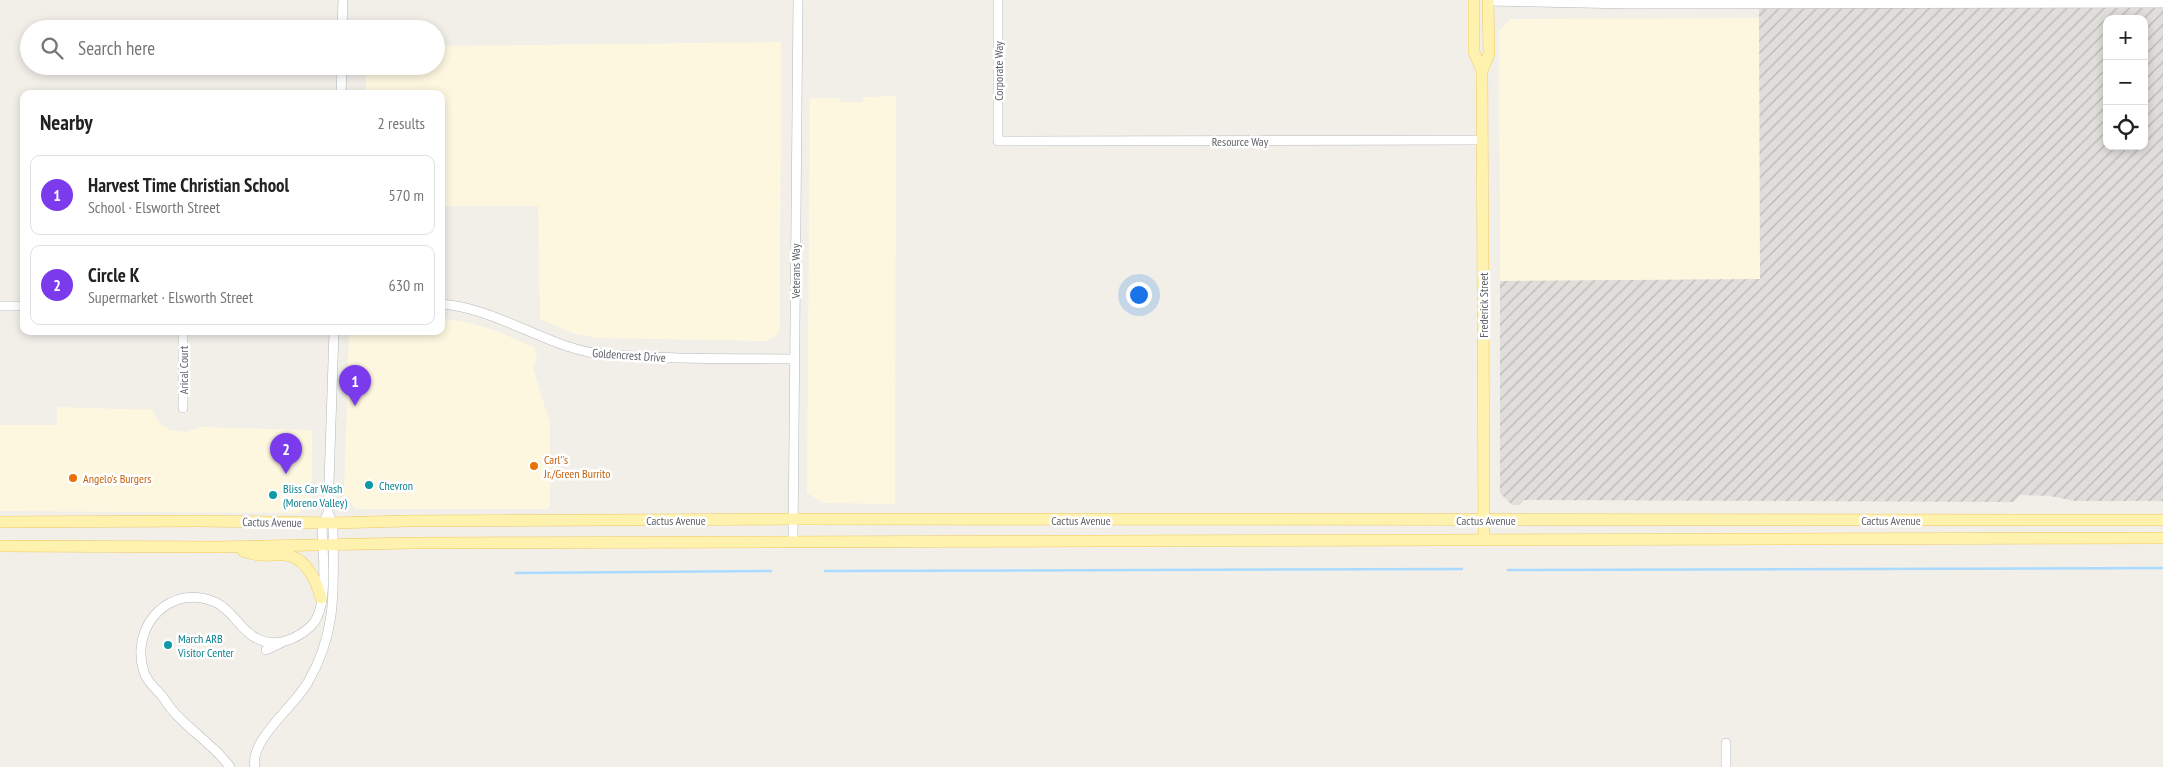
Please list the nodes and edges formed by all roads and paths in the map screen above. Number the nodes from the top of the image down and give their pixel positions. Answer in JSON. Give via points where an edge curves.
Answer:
{"nodes":[{"id":1,"x":343,"y":0,"type":"edge"},
{"id":2,"x":798,"y":0,"type":"edge"},
{"id":3,"x":998,"y":0,"type":"edge"},
{"id":4,"x":1474,"y":0,"type":"edge"},
{"id":5,"x":1488,"y":0,"type":"edge"},
{"id":6,"x":2163,"y":3,"type":"edge"},
{"id":7,"x":342,"y":20,"type":"edge"},
{"id":8,"x":1482,"y":71,"type":"junction"},
{"id":9,"x":342,"y":75,"type":"edge"},
{"id":10,"x":341,"y":90,"type":"edge"},
{"id":11,"x":1483,"y":140,"type":"junction"},
{"id":12,"x":998,"y":141,"type":"joint"},
{"id":13,"x":445,"y":304,"type":"edge"},
{"id":14,"x":0,"y":306,"type":"edge"},
{"id":15,"x":20,"y":306,"type":"edge"},
{"id":16,"x":183,"y":335,"type":"edge"},
{"id":17,"x":334,"y":335,"type":"edge"},
{"id":18,"x":795,"y":359,"type":"junction"},
{"id":19,"x":183,"y":408,"type":"dead end"},
{"id":20,"x":794,"y":519,"type":"junction"},
{"id":21,"x":1484,"y":519,"type":"junction"},
{"id":22,"x":328,"y":520,"type":"junction"},
{"id":23,"x":2163,"y":520,"type":"edge"},
{"id":24,"x":0,"y":522,"type":"edge"},
{"id":25,"x":2163,"y":538,"type":"edge"},
{"id":26,"x":1484,"y":539,"type":"junction"},
{"id":27,"x":793,"y":542,"type":"junction"},
{"id":28,"x":328,"y":545,"type":"junction"},
{"id":29,"x":0,"y":546,"type":"edge"},
{"id":30,"x":219,"y":547,"type":"junction"},
{"id":31,"x":321,"y":598,"type":"junction"},
{"id":32,"x":286,"y":641,"type":"junction"},
{"id":33,"x":266,"y":650,"type":"dead end"},
{"id":34,"x":1726,"y":743,"type":"dead end"},
{"id":35,"x":230,"y":767,"type":"edge"},
{"id":36,"x":255,"y":767,"type":"edge"},
{"id":37,"x":1726,"y":767,"type":"edge"}],
"edges":[{"from":1,"to":7,"type":"street"},
{"from":2,"to":18,"type":"street","name":"Veterans Way"},
{"from":3,"to":12,"type":"street","name":"Corporate Way"},
{"from":4,"to":8,"type":"main road","name":"Frederick Street","via":[[1474,52]]},
{"from":5,"to":6,"type":"street","via":[[1629,4]]},
{"from":5,"to":8,"type":"main road","name":"Frederick Street","via":[[1489,54]]},
{"from":8,"to":11,"type":"main road","name":"Frederick Street"},
{"from":9,"to":10,"type":"street"},
{"from":11,"to":12,"type":"street","name":"Resource Way"},
{"from":11,"to":21,"type":"main road","name":"Frederick Street"},
{"from":13,"to":18,"type":"street","name":"Goldencrest Drive","via":[[490,315],[562,346],[594,353],[655,358]]},
{"from":14,"to":15,"type":"street"},
{"from":16,"to":19,"type":"street","name":"Arical Court"},
{"from":17,"to":22,"type":"street"},
{"from":18,"to":20,"type":"street","name":"Veterans Way"},
{"from":20,"to":21,"type":"main road","name":"Cactus Avenue"},
{"from":20,"to":22,"type":"main road","name":"Cactus Avenue"},
{"from":20,"to":27,"type":"street","name":"Veterans Way"},
{"from":21,"to":23,"type":"main road","name":"Cactus Avenue"},
{"from":21,"to":26,"type":"main road","name":"Frederick Street"},
{"from":22,"to":24,"type":"main road","name":"Cactus Avenue"},
{"from":22,"to":28,"type":"street"},
{"from":25,"to":26,"type":"main road","name":"Cactus Avenue"},
{"from":26,"to":27,"type":"main road","name":"Cactus Avenue"},
{"from":27,"to":28,"type":"main road","name":"Cactus Avenue"},
{"from":28,"to":30,"type":"main road","name":"Cactus Avenue"},
{"from":28,"to":31,"type":"street"},
{"from":28,"to":36,"type":"street","via":[[332,612],[326,644],[308,683],[257,748]]},
{"from":29,"to":30,"type":"main road","name":"Cactus Avenue"},
{"from":30,"to":31,"type":"main road","via":[[295,558],[310,570]]},
{"from":31,"to":32,"type":"street","via":[[320,612],[313,624]]},
{"from":32,"to":33,"type":"street"},
{"from":32,"to":35,"type":"street","via":[[256,638],[227,610],[206,599],[181,600],[164,607],[150,620],[145,630],[140,652],[145,676],[169,706],[223,756]]},
{"from":34,"to":37,"type":"street"}]}
